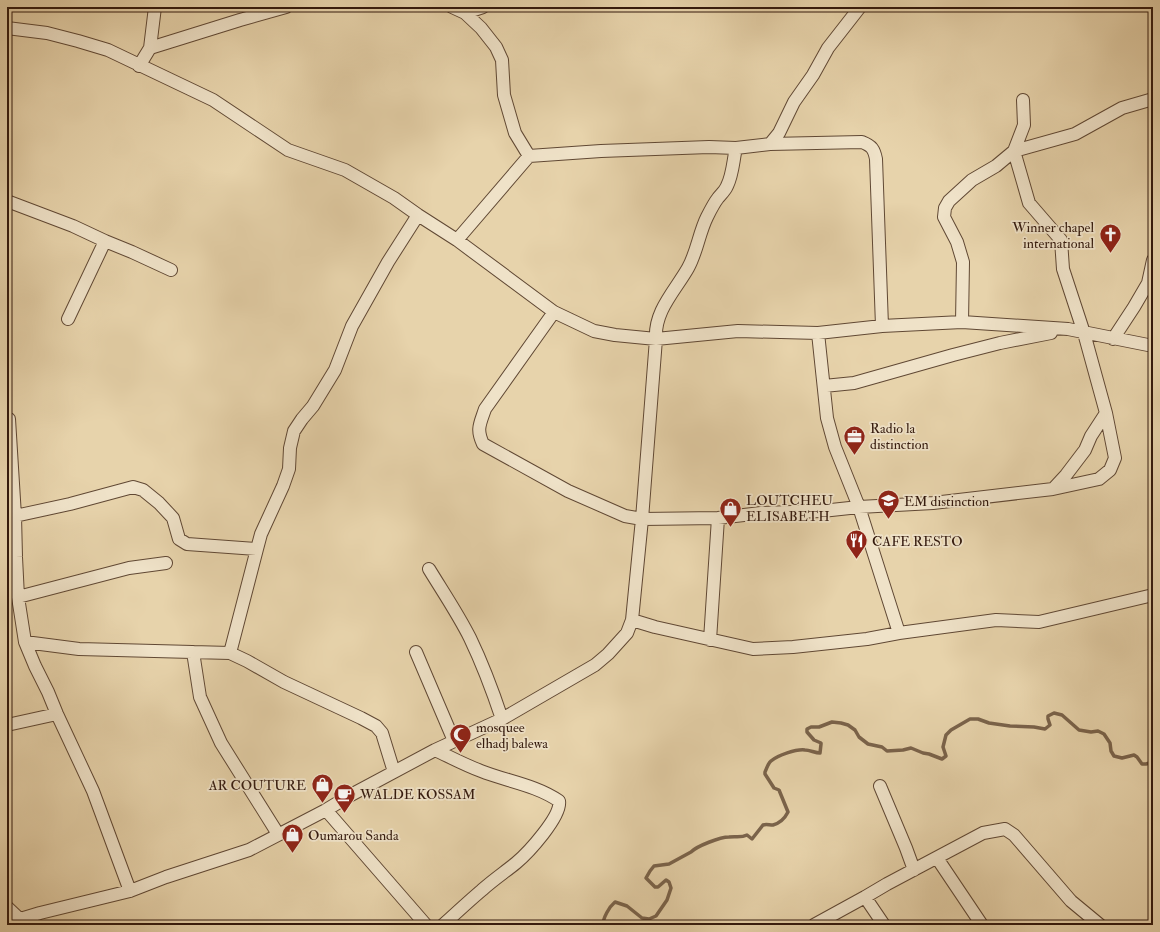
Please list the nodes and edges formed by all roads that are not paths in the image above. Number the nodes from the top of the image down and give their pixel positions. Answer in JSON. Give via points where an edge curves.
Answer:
{"nodes":[{"id":1,"x":155,"y":7,"type":"edge"},
{"id":2,"x":286,"y":7,"type":"edge"},
{"id":3,"x":452,"y":7,"type":"edge"},
{"id":4,"x":483,"y":7,"type":"edge"},
{"id":5,"x":860,"y":7,"type":"edge"},
{"id":6,"x":465,"y":13,"type":"junction"},
{"id":7,"x":7,"y":28,"type":"edge"},
{"id":8,"x":150,"y":48,"type":"junction"},
{"id":9,"x":139,"y":66,"type":"junction"},
{"id":10,"x":1153,"y":99,"type":"edge"},
{"id":11,"x":1023,"y":100,"type":"dead end"},
{"id":12,"x":770,"y":144,"type":"junction"},
{"id":13,"x":736,"y":148,"type":"junction"},
{"id":14,"x":1014,"y":151,"type":"junction"},
{"id":15,"x":529,"y":156,"type":"junction"},
{"id":16,"x":7,"y":201,"type":"edge"},
{"id":17,"x":418,"y":215,"type":"junction"},
{"id":18,"x":457,"y":240,"type":"junction"},
{"id":19,"x":105,"y":241,"type":"junction"},
{"id":20,"x":1153,"y":260,"type":"edge"},
{"id":21,"x":171,"y":270,"type":"dead end"},
{"id":22,"x":554,"y":312,"type":"junction"},
{"id":23,"x":68,"y":319,"type":"dead end"},
{"id":24,"x":962,"y":322,"type":"junction"},
{"id":25,"x":882,"y":326,"type":"junction"},
{"id":26,"x":1068,"y":329,"type":"junction"},
{"id":27,"x":818,"y":333,"type":"junction"},
{"id":28,"x":1084,"y":333,"type":"junction"},
{"id":29,"x":656,"y":339,"type":"junction"},
{"id":30,"x":1113,"y":339,"type":"junction"},
{"id":31,"x":1153,"y":346,"type":"edge"},
{"id":32,"x":824,"y":386,"type":"junction"},
{"id":33,"x":1106,"y":413,"type":"junction"},
{"id":34,"x":9,"y":420,"type":"dead end"},
{"id":35,"x":1053,"y":490,"type":"junction"},
{"id":36,"x":859,"y":507,"type":"junction"},
{"id":37,"x":11,"y":516,"type":"edge"},
{"id":38,"x":718,"y":518,"type":"junction"},
{"id":39,"x":642,"y":519,"type":"junction"},
{"id":40,"x":257,"y":549,"type":"junction"},
{"id":41,"x":166,"y":563,"type":"dead end"},
{"id":42,"x":428,"y":569,"type":"dead end"},
{"id":43,"x":1153,"y":595,"type":"edge"},
{"id":44,"x":18,"y":597,"type":"junction"},
{"id":45,"x":632,"y":620,"type":"junction"},
{"id":46,"x":899,"y":633,"type":"junction"},
{"id":47,"x":710,"y":640,"type":"junction"},
{"id":48,"x":25,"y":642,"type":"junction"},
{"id":49,"x":193,"y":652,"type":"junction"},
{"id":50,"x":416,"y":652,"type":"dead end"},
{"id":51,"x":230,"y":653,"type":"junction"},
{"id":52,"x":57,"y":714,"type":"junction"},
{"id":53,"x":502,"y":719,"type":"junction"},
{"id":54,"x":7,"y":725,"type":"edge"},
{"id":55,"x":454,"y":741,"type":"junction"},
{"id":56,"x":435,"y":750,"type":"junction"},
{"id":57,"x":394,"y":772,"type":"junction"},
{"id":58,"x":880,"y":786,"type":"dead end"},
{"id":59,"x":326,"y":810,"type":"junction"},
{"id":60,"x":278,"y":834,"type":"junction"},
{"id":61,"x":937,"y":858,"type":"junction"},
{"id":62,"x":914,"y":870,"type":"junction"},
{"id":63,"x":130,"y":890,"type":"junction"},
{"id":64,"x":864,"y":897,"type":"junction"},
{"id":65,"x":7,"y":906,"type":"edge"},
{"id":66,"x":23,"y":922,"type":"edge"},
{"id":67,"x":7,"y":923,"type":"edge"},
{"id":68,"x":426,"y":925,"type":"edge"},
{"id":69,"x":443,"y":925,"type":"edge"},
{"id":70,"x":814,"y":925,"type":"edge"},
{"id":71,"x":884,"y":925,"type":"edge"},
{"id":72,"x":982,"y":925,"type":"edge"},
{"id":73,"x":1100,"y":925,"type":"edge"}],
"edges":[{"from":1,"to":8,"type":"street"},
{"from":2,"to":8,"type":"street"},
{"from":3,"to":6,"type":"street"},
{"from":4,"to":6,"type":"street"},
{"from":5,"to":12,"type":"street","via":[[828,48],[794,102],[779,133]]},
{"from":6,"to":15,"type":"street","via":[[496,47],[502,60],[504,95],[516,133]]},
{"from":7,"to":9,"type":"street","via":[[47,33],[78,41],[108,50]]},
{"from":8,"to":9,"type":"street"},
{"from":9,"to":17,"type":"street","via":[[213,100],[288,150],[345,170]]},
{"from":10,"to":14,"type":"street","via":[[1122,108],[1075,134]]},
{"from":11,"to":14,"type":"street","via":[[1024,125]]},
{"from":12,"to":13,"type":"street"},
{"from":12,"to":25,"type":"street","via":[[862,142],[869,144],[874,150]]},
{"from":13,"to":15,"type":"street","via":[[601,151]]},
{"from":13,"to":29,"type":"street","via":[[732,175],[727,188],[717,199],[688,267],[659,314]]},
{"from":14,"to":24,"type":"street","via":[[996,166],[972,180],[945,208],[944,217],[963,262]]},
{"from":14,"to":28,"type":"street","via":[[1029,203],[1062,240],[1063,269]]},
{"from":15,"to":18,"type":"street"},
{"from":16,"to":19,"type":"street","via":[[74,226]]},
{"from":17,"to":18,"type":"street"},
{"from":17,"to":40,"type":"street","via":[[352,326],[336,370],[294,431],[289,469]]},
{"from":18,"to":22,"type":"street"},
{"from":19,"to":21,"type":"street"},
{"from":19,"to":23,"type":"street"},
{"from":20,"to":30,"type":"street","via":[[1148,283]]},
{"from":22,"to":29,"type":"street","via":[[594,332]]},
{"from":22,"to":39,"type":"street","via":[[485,409],[479,435],[484,444],[568,491],[625,516]]},
{"from":24,"to":25,"type":"street"},
{"from":24,"to":26,"type":"street"},
{"from":25,"to":27,"type":"street"},
{"from":26,"to":28,"type":"street"},
{"from":26,"to":32,"type":"street","via":[[1000,343],[854,383]]},
{"from":27,"to":29,"type":"street","via":[[738,331]]},
{"from":27,"to":32,"type":"street"},
{"from":28,"to":30,"type":"street"},
{"from":28,"to":33,"type":"street"},
{"from":29,"to":39,"type":"street"},
{"from":30,"to":31,"type":"street"},
{"from":32,"to":36,"type":"street","via":[[827,418],[835,447]]},
{"from":33,"to":35,"type":"street","via":[[1085,450]]},
{"from":33,"to":35,"type":"street","via":[[1115,458],[1110,470],[1099,479]]},
{"from":34,"to":37,"type":"street"},
{"from":35,"to":36,"type":"street","via":[[933,504]]},
{"from":36,"to":38,"type":"street"},
{"from":36,"to":46,"type":"street"},
{"from":37,"to":40,"type":"street","via":[[70,504],[132,487],[143,490],[159,503],[173,518],[179,539],[187,544]]},
{"from":37,"to":44,"type":"street"},
{"from":38,"to":39,"type":"street"},
{"from":38,"to":47,"type":"street"},
{"from":39,"to":45,"type":"street"},
{"from":40,"to":51,"type":"street"},
{"from":41,"to":44,"type":"street","via":[[129,568]]},
{"from":42,"to":53,"type":"street","via":[[470,638],[489,680]]},
{"from":43,"to":46,"type":"street","via":[[1039,622],[996,620]]},
{"from":44,"to":48,"type":"street"},
{"from":45,"to":47,"type":"street"},
{"from":45,"to":53,"type":"street","via":[[628,633],[595,665]]},
{"from":46,"to":47,"type":"street","via":[[794,647],[752,649]]},
{"from":48,"to":49,"type":"street","via":[[79,649]]},
{"from":48,"to":52,"type":"street"},
{"from":49,"to":51,"type":"street"},
{"from":49,"to":60,"type":"street","via":[[200,697],[221,743]]},
{"from":50,"to":55,"type":"street"},
{"from":51,"to":57,"type":"street","via":[[376,726],[382,733]]},
{"from":52,"to":54,"type":"street"},
{"from":52,"to":63,"type":"street","via":[[93,791]]},
{"from":53,"to":55,"type":"street"},
{"from":55,"to":56,"type":"street"},
{"from":56,"to":57,"type":"street"},
{"from":56,"to":69,"type":"street","via":[[480,771],[533,788],[559,801],[560,806],[552,822],[517,862]]},
{"from":57,"to":59,"type":"street"},
{"from":58,"to":62,"type":"street"},
{"from":59,"to":60,"type":"street"},
{"from":59,"to":68,"type":"street"},
{"from":60,"to":63,"type":"street","via":[[249,850]]},
{"from":61,"to":62,"type":"street"},
{"from":61,"to":72,"type":"street"},
{"from":61,"to":73,"type":"street","via":[[983,833],[1005,829],[1014,835],[1071,901]]},
{"from":62,"to":64,"type":"street"},
{"from":63,"to":66,"type":"street","via":[[40,913]]},
{"from":64,"to":70,"type":"street"},
{"from":64,"to":71,"type":"street"},
{"from":65,"to":66,"type":"street"},
{"from":66,"to":67,"type":"street"}]}
